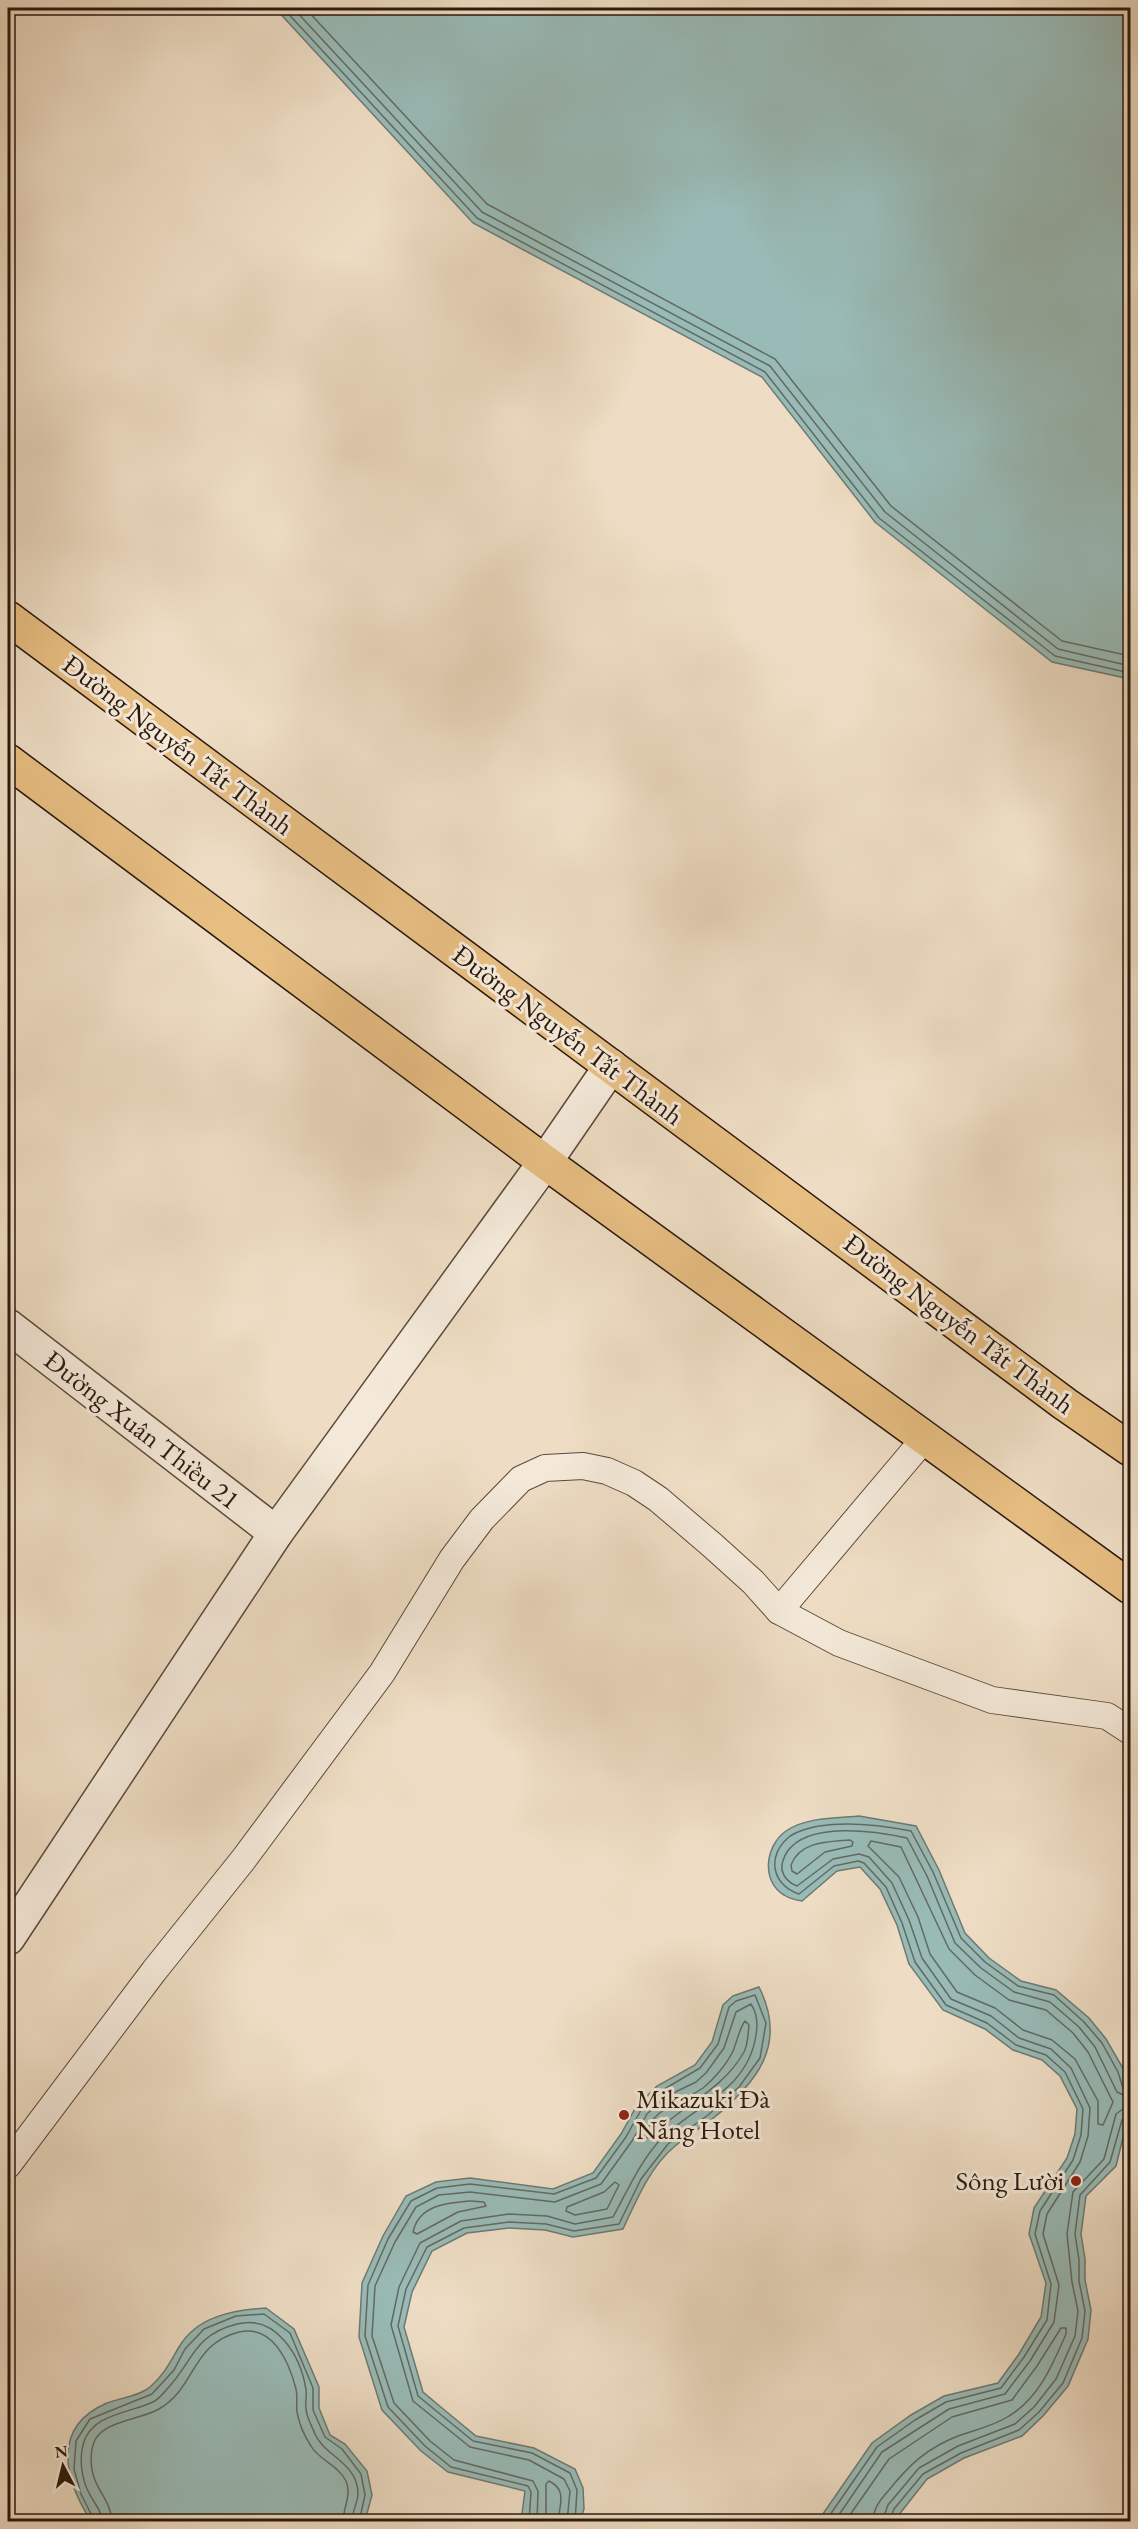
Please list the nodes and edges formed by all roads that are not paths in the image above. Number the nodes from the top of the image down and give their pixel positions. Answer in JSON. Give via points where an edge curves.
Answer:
{"nodes":[{"id":1,"x":8,"y":618,"type":"edge"},
{"id":2,"x":8,"y":761,"type":"edge"},
{"id":3,"x":611,"y":1066,"type":"junction"},
{"id":4,"x":545,"y":1162,"type":"junction"},
{"id":5,"x":8,"y":1326,"type":"edge"},
{"id":6,"x":925,"y":1438,"type":"junction"},
{"id":7,"x":1131,"y":1449,"type":"edge"},
{"id":8,"x":276,"y":1533,"type":"junction"},
{"id":9,"x":1131,"y":1587,"type":"edge"},
{"id":10,"x":779,"y":1611,"type":"junction"},
{"id":11,"x":1131,"y":1731,"type":"edge"},
{"id":12,"x":8,"y":1934,"type":"edge"},
{"id":13,"x":8,"y":2165,"type":"edge"}],
"edges":[{"from":1,"to":3,"type":"main road","name":"Đường Nguyễn Tất Thành"},
{"from":2,"to":4,"type":"main road"},
{"from":3,"to":4,"type":"street"},
{"from":3,"to":7,"type":"main road","name":"Đường Nguyễn Tất Thành"},
{"from":4,"to":6,"type":"main road"},
{"from":4,"to":8,"type":"street"},
{"from":5,"to":8,"type":"street","name":"Đường Xuân Thiều 21"},
{"from":6,"to":9,"type":"main road"},
{"from":6,"to":10,"type":"lane"},
{"from":8,"to":12,"type":"street"},
{"from":10,"to":11,"type":"lane","via":[[839,1643],[993,1700],[1107,1716]]},
{"from":10,"to":13,"type":"lane","via":[[712,1545],[634,1483],[583,1466],[545,1468],[520,1479],[452,1559],[382,1673]]}]}
